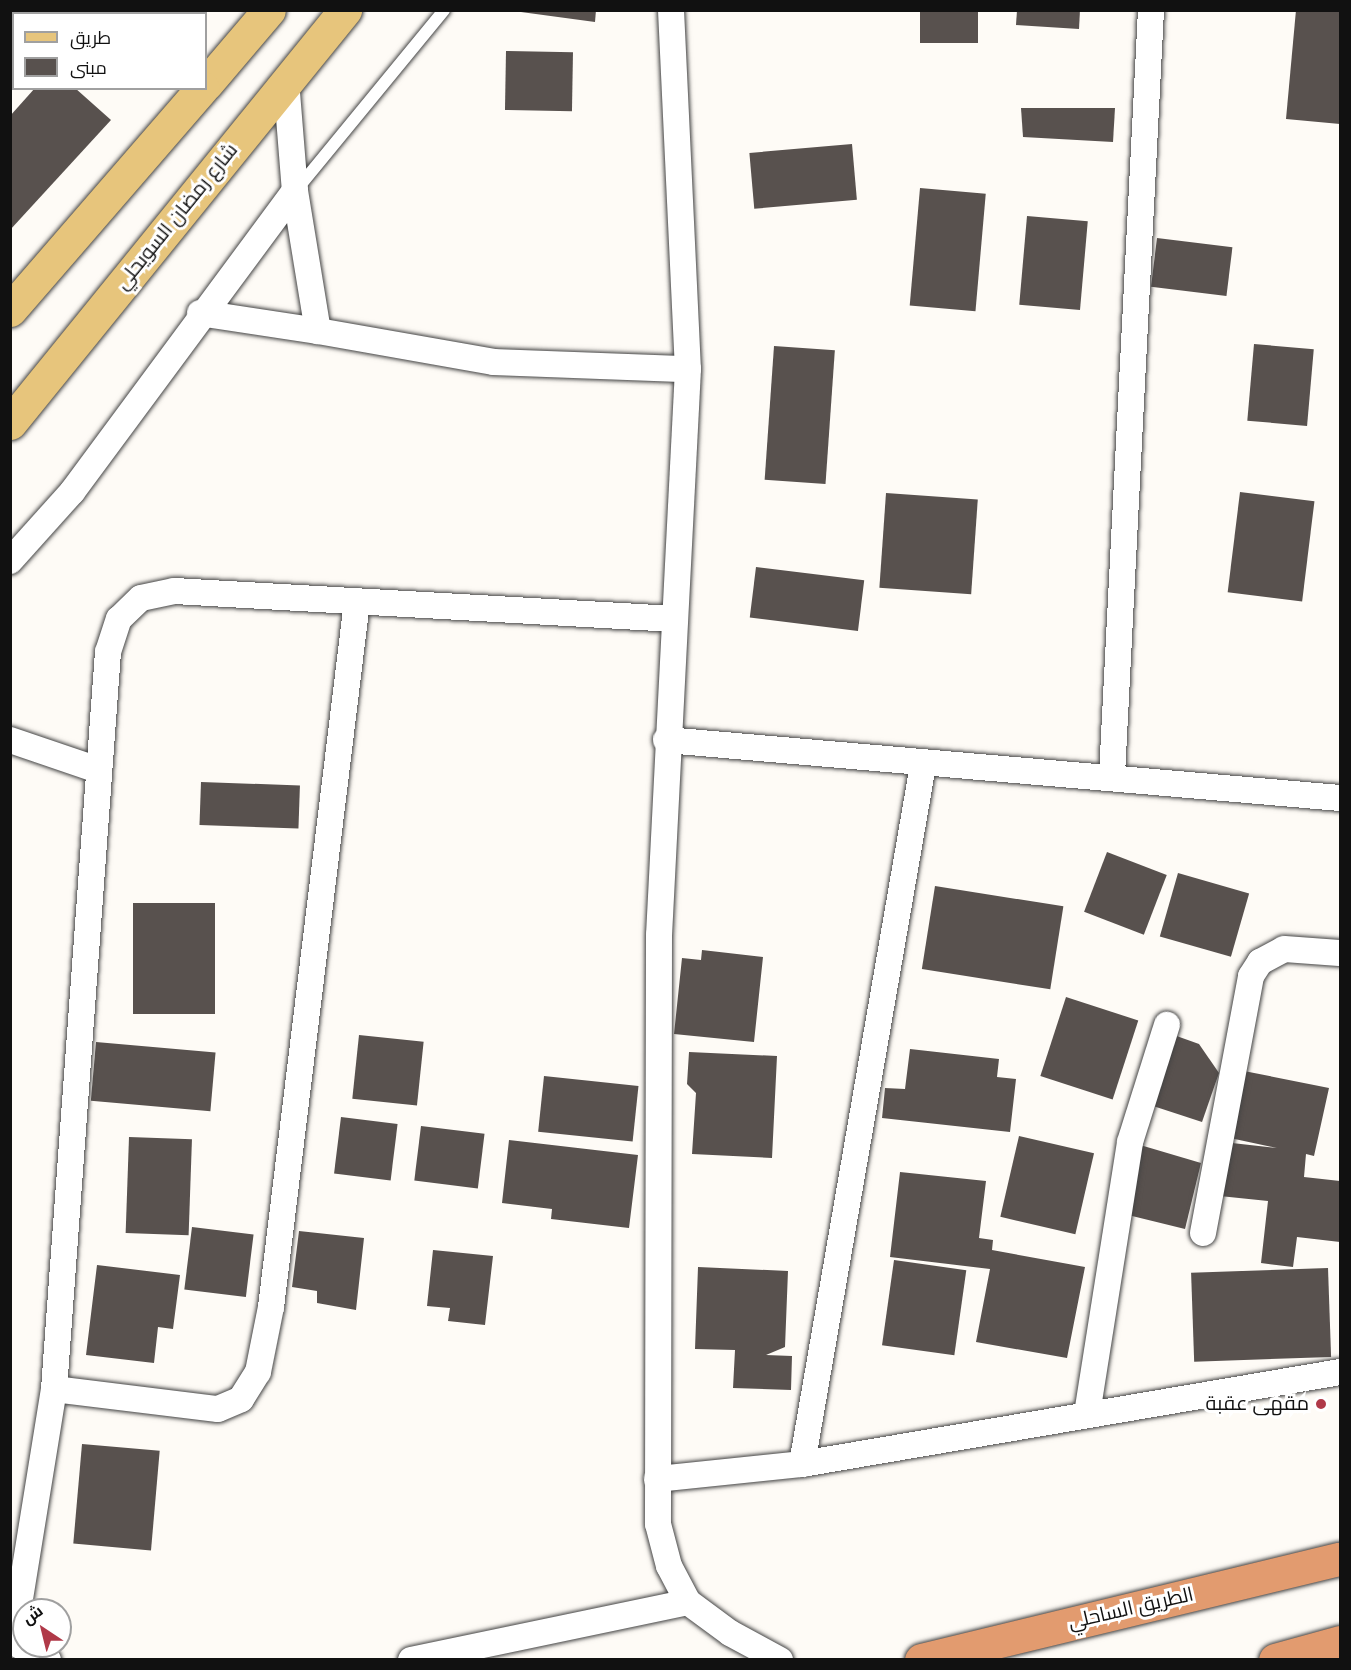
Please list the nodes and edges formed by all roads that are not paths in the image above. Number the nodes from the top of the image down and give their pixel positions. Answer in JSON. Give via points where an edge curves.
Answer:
{"nodes":[{"id":1,"x":269,"y":10,"type":"edge"},
{"id":2,"x":345,"y":10,"type":"edge"},
{"id":3,"x":444,"y":10,"type":"edge"},
{"id":4,"x":671,"y":10,"type":"edge"},
{"id":5,"x":1151,"y":10,"type":"edge"},
{"id":6,"x":286,"y":80,"type":"junction"},
{"id":7,"x":207,"y":83,"type":"edge"},
{"id":8,"x":200,"y":90,"type":"edge"},
{"id":9,"x":295,"y":191,"type":"junction"},
{"id":10,"x":10,"y":310,"type":"edge"},
{"id":11,"x":200,"y":313,"type":"junction"},
{"id":12,"x":318,"y":331,"type":"junction"},
{"id":13,"x":688,"y":369,"type":"junction"},
{"id":14,"x":10,"y":423,"type":"edge"},
{"id":15,"x":10,"y":561,"type":"edge"},
{"id":16,"x":357,"y":601,"type":"junction"},
{"id":17,"x":673,"y":619,"type":"junction"},
{"id":18,"x":10,"y":740,"type":"edge"},
{"id":19,"x":666,"y":740,"type":"junction"},
{"id":20,"x":923,"y":765,"type":"junction"},
{"id":21,"x":98,"y":770,"type":"junction"},
{"id":22,"x":1112,"y":775,"type":"junction"},
{"id":23,"x":1341,"y":798,"type":"edge"},
{"id":24,"x":1341,"y":953,"type":"edge"},
{"id":25,"x":1167,"y":1025,"type":"dead end"},
{"id":26,"x":1203,"y":1233,"type":"dead end"},
{"id":27,"x":1341,"y":1372,"type":"edge"},
{"id":28,"x":54,"y":1389,"type":"junction"},
{"id":29,"x":1087,"y":1414,"type":"junction"},
{"id":30,"x":802,"y":1464,"type":"junction"},
{"id":31,"x":657,"y":1479,"type":"junction"},
{"id":32,"x":1341,"y":1559,"type":"edge"},
{"id":33,"x":19,"y":1598,"type":"edge"},
{"id":34,"x":688,"y":1602,"type":"junction"},
{"id":35,"x":1341,"y":1642,"type":"edge"},
{"id":36,"x":411,"y":1659,"type":"edge"},
{"id":37,"x":780,"y":1659,"type":"edge"},
{"id":38,"x":921,"y":1659,"type":"edge"},
{"id":39,"x":1275,"y":1659,"type":"edge"}],
"edges":[{"from":1,"to":7,"type":"main road"},
{"from":2,"to":6,"type":"main road","name":"شارع رمضان السويحلي"},
{"from":3,"to":9,"type":"lane"},
{"from":4,"to":13,"type":"street"},
{"from":5,"to":22,"type":"street"},
{"from":6,"to":9,"type":"street"},
{"from":6,"to":14,"type":"main road","name":"شارع رمضان السويحلي"},
{"from":8,"to":10,"type":"main road"},
{"from":9,"to":11,"type":"street"},
{"from":9,"to":12,"type":"street"},
{"from":11,"to":12,"type":"street"},
{"from":11,"to":15,"type":"street","via":[[72,492]]},
{"from":12,"to":13,"type":"street","via":[[493,362]]},
{"from":13,"to":17,"type":"street"},
{"from":16,"to":17,"type":"street"},
{"from":16,"to":21,"type":"street","via":[[174,591],[141,598],[119,620],[108,652]]},
{"from":16,"to":28,"type":"street","via":[[271,1307],[258,1372],[241,1399],[218,1409]]},
{"from":17,"to":19,"type":"street"},
{"from":18,"to":21,"type":"street"},
{"from":19,"to":20,"type":"street"},
{"from":19,"to":31,"type":"street","via":[[659,935]]},
{"from":20,"to":22,"type":"street"},
{"from":20,"to":30,"type":"street"},
{"from":21,"to":28,"type":"street"},
{"from":22,"to":23,"type":"street"},
{"from":24,"to":26,"type":"street","via":[[1284,949],[1260,962],[1251,976]]},
{"from":25,"to":29,"type":"street","via":[[1130,1142]]},
{"from":27,"to":29,"type":"street"},
{"from":28,"to":33,"type":"street"},
{"from":29,"to":30,"type":"street"},
{"from":30,"to":31,"type":"street"},
{"from":31,"to":34,"type":"street","via":[[658,1524],[669,1566]]},
{"from":32,"to":38,"type":"highway","name":"الطريق الساحلي"},
{"from":34,"to":36,"type":"street"},
{"from":34,"to":37,"type":"street","via":[[730,1633]]},
{"from":35,"to":39,"type":"highway"}]}
